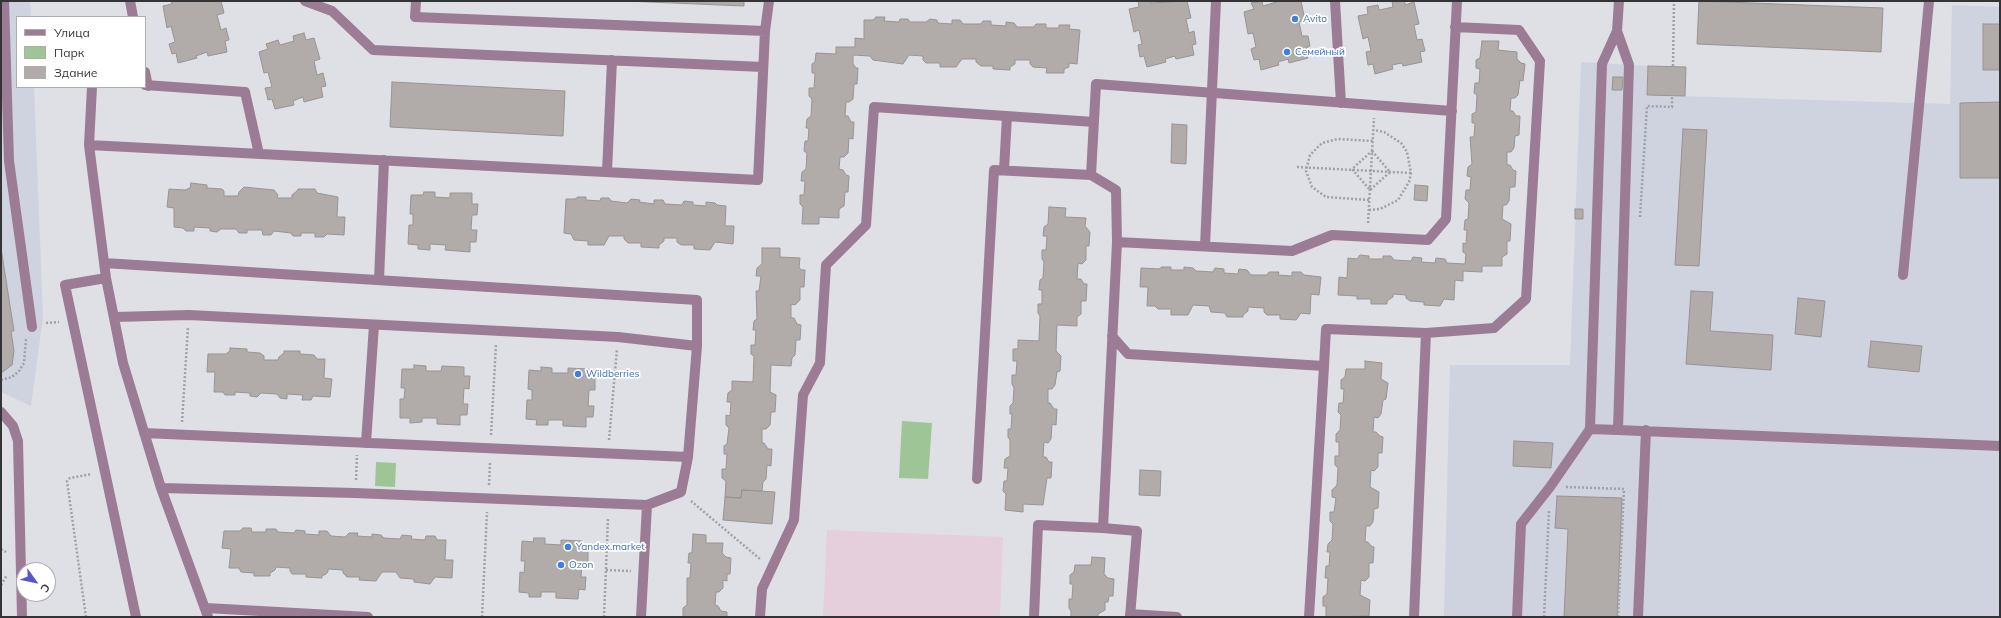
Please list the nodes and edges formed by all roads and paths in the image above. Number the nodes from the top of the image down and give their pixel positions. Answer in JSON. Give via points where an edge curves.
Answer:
{"nodes":[{"id":1,"x":4,"y":1,"type":"edge"},
{"id":2,"x":130,"y":1,"type":"edge"},
{"id":3,"x":305,"y":1,"type":"edge"},
{"id":4,"x":416,"y":1,"type":"edge"},
{"id":5,"x":769,"y":1,"type":"edge"},
{"id":6,"x":1216,"y":1,"type":"edge"},
{"id":7,"x":1335,"y":1,"type":"edge"},
{"id":8,"x":1457,"y":1,"type":"edge"},
{"id":9,"x":1619,"y":1,"type":"edge"},
{"id":10,"x":1674,"y":1,"type":"edge"},
{"id":11,"x":1929,"y":1,"type":"edge"},
{"id":12,"x":133,"y":16,"type":"edge"},
{"id":13,"x":1456,"y":27,"type":"junction"},
{"id":14,"x":765,"y":31,"type":"junction"},
{"id":15,"x":1617,"y":31,"type":"junction"},
{"id":16,"x":612,"y":60,"type":"junction"},
{"id":17,"x":1673,"y":66,"type":"dead end"},
{"id":18,"x":763,"y":67,"type":"junction"},
{"id":19,"x":146,"y":86,"type":"edge"},
{"id":20,"x":92,"y":88,"type":"edge"},
{"id":21,"x":1211,"y":93,"type":"junction"},
{"id":22,"x":1672,"y":96,"type":"dead end"},
{"id":23,"x":4,"y":99,"type":"edge"},
{"id":24,"x":1341,"y":103,"type":"junction"},
{"id":25,"x":1375,"y":105,"type":"junction"},
{"id":26,"x":1452,"y":111,"type":"junction"},
{"id":27,"x":1007,"y":116,"type":"junction"},
{"id":28,"x":1094,"y":122,"type":"junction"},
{"id":29,"x":1374,"y":130,"type":"junction"},
{"id":30,"x":1373,"y":141,"type":"junction"},
{"id":31,"x":89,"y":145,"type":"junction"},
{"id":32,"x":1372,"y":152,"type":"junction"},
{"id":33,"x":259,"y":154,"type":"junction"},
{"id":34,"x":384,"y":160,"type":"junction"},
{"id":35,"x":1297,"y":167,"type":"dead end"},
{"id":36,"x":1307,"y":167,"type":"junction"},
{"id":37,"x":1004,"y":170,"type":"junction"},
{"id":38,"x":1352,"y":170,"type":"junction"},
{"id":39,"x":1371,"y":171,"type":"junction"},
{"id":40,"x":607,"y":172,"type":"junction"},
{"id":41,"x":1390,"y":172,"type":"junction"},
{"id":42,"x":1411,"y":173,"type":"junction"},
{"id":43,"x":1091,"y":175,"type":"junction"},
{"id":44,"x":1370,"y":190,"type":"junction"},
{"id":45,"x":1370,"y":200,"type":"junction"},
{"id":46,"x":1369,"y":210,"type":"junction"},
{"id":47,"x":1640,"y":222,"type":"dead end"},
{"id":48,"x":1368,"y":237,"type":"junction"},
{"id":49,"x":1117,"y":242,"type":"junction"},
{"id":50,"x":1205,"y":246,"type":"junction"},
{"id":51,"x":104,"y":264,"type":"junction"},
{"id":52,"x":1903,"y":275,"type":"dead end"},
{"id":53,"x":106,"y":278,"type":"junction"},
{"id":54,"x":379,"y":280,"type":"junction"},
{"id":55,"x":189,"y":315,"type":"junction"},
{"id":56,"x":116,"y":317,"type":"junction"},
{"id":57,"x":73,"y":321,"type":"junction"},
{"id":58,"x":374,"y":325,"type":"junction"},
{"id":59,"x":32,"y":327,"type":"junction"},
{"id":60,"x":497,"y":331,"type":"junction"},
{"id":61,"x":1426,"y":333,"type":"junction"},
{"id":62,"x":1112,"y":336,"type":"junction"},
{"id":63,"x":618,"y":337,"type":"junction"},
{"id":64,"x":696,"y":346,"type":"junction"},
{"id":65,"x":1324,"y":366,"type":"junction"},
{"id":66,"x":1,"y":380,"type":"edge"},
{"id":67,"x":1,"y":412,"type":"edge"},
{"id":68,"x":1590,"y":429,"type":"junction"},
{"id":69,"x":1618,"y":430,"type":"junction"},
{"id":70,"x":1646,"y":430,"type":"junction"},
{"id":71,"x":144,"y":433,"type":"junction"},
{"id":72,"x":181,"y":435,"type":"junction"},
{"id":73,"x":362,"y":443,"type":"junction"},
{"id":74,"x":2000,"y":446,"type":"edge"},
{"id":75,"x":490,"y":449,"type":"junction"},
{"id":76,"x":608,"y":454,"type":"junction"},
{"id":77,"x":688,"y":457,"type":"junction"},
{"id":78,"x":105,"y":471,"type":"junction"},
{"id":79,"x":977,"y":478,"type":"dead end"},
{"id":80,"x":1550,"y":487,"type":"junction"},
{"id":81,"x":162,"y":488,"type":"junction"},
{"id":82,"x":681,"y":492,"type":"junction"},
{"id":83,"x":355,"y":493,"type":"junction"},
{"id":84,"x":488,"y":498,"type":"junction"},
{"id":85,"x":609,"y":503,"type":"junction"},
{"id":86,"x":648,"y":505,"type":"junction"},
{"id":87,"x":1103,"y":528,"type":"junction"},
{"id":88,"x":771,"y":569,"type":"junction"},
{"id":89,"x":606,"y":570,"type":"junction"},
{"id":90,"x":644,"y":571,"type":"junction"},
{"id":91,"x":207,"y":613,"type":"edge"},
{"id":92,"x":1130,"y":616,"type":"edge"},
{"id":93,"x":22,"y":617,"type":"edge"},
{"id":94,"x":86,"y":617,"type":"edge"},
{"id":95,"x":136,"y":617,"type":"edge"},
{"id":96,"x":368,"y":617,"type":"edge"},
{"id":97,"x":482,"y":617,"type":"edge"},
{"id":98,"x":604,"y":617,"type":"edge"},
{"id":99,"x":641,"y":617,"type":"edge"},
{"id":100,"x":760,"y":617,"type":"edge"},
{"id":101,"x":1034,"y":617,"type":"edge"},
{"id":102,"x":1177,"y":617,"type":"edge"},
{"id":103,"x":1309,"y":617,"type":"edge"},
{"id":104,"x":1414,"y":617,"type":"edge"},
{"id":105,"x":1517,"y":617,"type":"edge"},
{"id":106,"x":1544,"y":617,"type":"edge"},
{"id":107,"x":1618,"y":617,"type":"edge"},
{"id":108,"x":1638,"y":617,"type":"edge"}],
"edges":[{"from":1,"to":23,"type":"lane"},
{"from":2,"to":12,"type":"lane"},
{"from":3,"to":16,"type":"lane","via":[[332,11],[373,50]]},
{"from":4,"to":14,"type":"lane","via":[[415,17]]},
{"from":5,"to":14,"type":"lane"},
{"from":6,"to":21,"type":"lane"},
{"from":7,"to":24,"type":"lane"},
{"from":8,"to":13,"type":"lane"},
{"from":9,"to":15,"type":"lane"},
{"from":10,"to":17,"type":"path"},
{"from":11,"to":52,"type":"lane"},
{"from":13,"to":26,"type":"lane"},
{"from":13,"to":61,"type":"lane","via":[[1519,30],[1540,61],[1526,299],[1494,328]]},
{"from":14,"to":18,"type":"lane"},
{"from":15,"to":68,"type":"lane","via":[[1602,64]]},
{"from":15,"to":69,"type":"lane","via":[[1629,65]]},
{"from":16,"to":18,"type":"lane"},
{"from":16,"to":40,"type":"lane"},
{"from":18,"to":40,"type":"lane","via":[[758,180]]},
{"from":19,"to":33,"type":"lane","via":[[245,92]]},
{"from":20,"to":31,"type":"lane"},
{"from":21,"to":24,"type":"lane"},
{"from":21,"to":28,"type":"lane","via":[[1096,84]]},
{"from":21,"to":50,"type":"lane"},
{"from":22,"to":47,"type":"path","via":[[1672,107],[1647,106]]},
{"from":23,"to":59,"type":"lane","via":[[9,161]]},
{"from":24,"to":25,"type":"lane"},
{"from":25,"to":26,"type":"lane"},
{"from":25,"to":29,"type":"path"},
{"from":26,"to":48,"type":"lane","via":[[1446,219],[1428,240]]},
{"from":27,"to":28,"type":"lane"},
{"from":27,"to":37,"type":"lane"},
{"from":27,"to":88,"type":"lane","via":[[874,107],[866,225],[826,265],[820,363],[802,394],[794,520]]},
{"from":28,"to":43,"type":"lane"},
{"from":29,"to":30,"type":"path"},
{"from":29,"to":42,"type":"path","via":[[1384,132],[1401,143],[1409,157]]},
{"from":30,"to":32,"type":"path"},
{"from":30,"to":36,"type":"path","via":[[1338,139],[1322,143],[1310,155]]},
{"from":31,"to":33,"type":"lane"},
{"from":31,"to":51,"type":"lane"},
{"from":32,"to":38,"type":"path"},
{"from":32,"to":39,"type":"path"},
{"from":32,"to":41,"type":"path"},
{"from":33,"to":34,"type":"lane"},
{"from":34,"to":40,"type":"lane"},
{"from":34,"to":54,"type":"lane"},
{"from":35,"to":36,"type":"path"},
{"from":36,"to":38,"type":"path"},
{"from":36,"to":45,"type":"path","via":[[1308,180],[1312,187],[1326,197]]},
{"from":37,"to":43,"type":"lane"},
{"from":37,"to":79,"type":"lane","via":[[994,170]]},
{"from":38,"to":39,"type":"path"},
{"from":38,"to":44,"type":"path"},
{"from":39,"to":41,"type":"path"},
{"from":39,"to":44,"type":"path"},
{"from":41,"to":42,"type":"path"},
{"from":41,"to":44,"type":"path"},
{"from":42,"to":46,"type":"path","via":[[1410,182],[1398,200],[1389,206]]},
{"from":43,"to":49,"type":"lane","via":[[1116,190]]},
{"from":44,"to":45,"type":"path"},
{"from":45,"to":46,"type":"path"},
{"from":46,"to":48,"type":"path"},
{"from":48,"to":50,"type":"lane","via":[[1332,235],[1292,251]]},
{"from":49,"to":50,"type":"lane"},
{"from":49,"to":62,"type":"lane"},
{"from":51,"to":53,"type":"lane"},
{"from":51,"to":54,"type":"lane"},
{"from":53,"to":56,"type":"lane"},
{"from":53,"to":57,"type":"lane","via":[[65,285]]},
{"from":54,"to":64,"type":"lane","via":[[697,300]]},
{"from":55,"to":56,"type":"lane"},
{"from":55,"to":58,"type":"lane"},
{"from":55,"to":72,"type":"path"},
{"from":56,"to":71,"type":"lane","via":[[123,364]]},
{"from":57,"to":59,"type":"path","via":[[42,323]]},
{"from":57,"to":78,"type":"lane"},
{"from":58,"to":60,"type":"lane"},
{"from":58,"to":73,"type":"lane"},
{"from":59,"to":66,"type":"path","via":[[26,337],[24,363],[12,377]]},
{"from":60,"to":63,"type":"lane"},
{"from":60,"to":75,"type":"path"},
{"from":61,"to":65,"type":"lane","via":[[1326,329]]},
{"from":61,"to":104,"type":"lane"},
{"from":62,"to":65,"type":"lane","via":[[1128,354]]},
{"from":62,"to":87,"type":"lane"},
{"from":63,"to":64,"type":"lane"},
{"from":63,"to":76,"type":"path"},
{"from":64,"to":77,"type":"lane"},
{"from":65,"to":103,"type":"lane"},
{"from":67,"to":93,"type":"lane","via":[[14,426],[18,441]]},
{"from":68,"to":69,"type":"lane"},
{"from":68,"to":80,"type":"lane"},
{"from":69,"to":70,"type":"lane"},
{"from":70,"to":74,"type":"lane"},
{"from":70,"to":108,"type":"lane"},
{"from":71,"to":72,"type":"lane"},
{"from":71,"to":81,"type":"lane"},
{"from":72,"to":73,"type":"lane"},
{"from":73,"to":75,"type":"lane"},
{"from":73,"to":83,"type":"path"},
{"from":75,"to":76,"type":"lane"},
{"from":75,"to":84,"type":"path"},
{"from":76,"to":77,"type":"lane"},
{"from":77,"to":82,"type":"lane"},
{"from":78,"to":94,"type":"path","via":[[70,478],[67,481]]},
{"from":78,"to":95,"type":"lane"},
{"from":80,"to":105,"type":"lane","via":[[1520,524]]},
{"from":80,"to":106,"type":"path"},
{"from":80,"to":107,"type":"path","via":[[1624,489]]},
{"from":81,"to":83,"type":"lane"},
{"from":81,"to":91,"type":"lane"},
{"from":82,"to":86,"type":"lane"},
{"from":82,"to":88,"type":"path"},
{"from":83,"to":84,"type":"lane"},
{"from":84,"to":85,"type":"lane"},
{"from":84,"to":97,"type":"path"},
{"from":85,"to":86,"type":"lane"},
{"from":85,"to":89,"type":"path"},
{"from":86,"to":90,"type":"lane"},
{"from":87,"to":92,"type":"lane","via":[[1137,531]]},
{"from":87,"to":101,"type":"lane","via":[[1038,525]]},
{"from":88,"to":100,"type":"lane","via":[[762,589]]},
{"from":89,"to":90,"type":"path"},
{"from":89,"to":98,"type":"path"},
{"from":90,"to":99,"type":"lane"},
{"from":91,"to":96,"type":"lane"},
{"from":92,"to":102,"type":"lane"}]}
